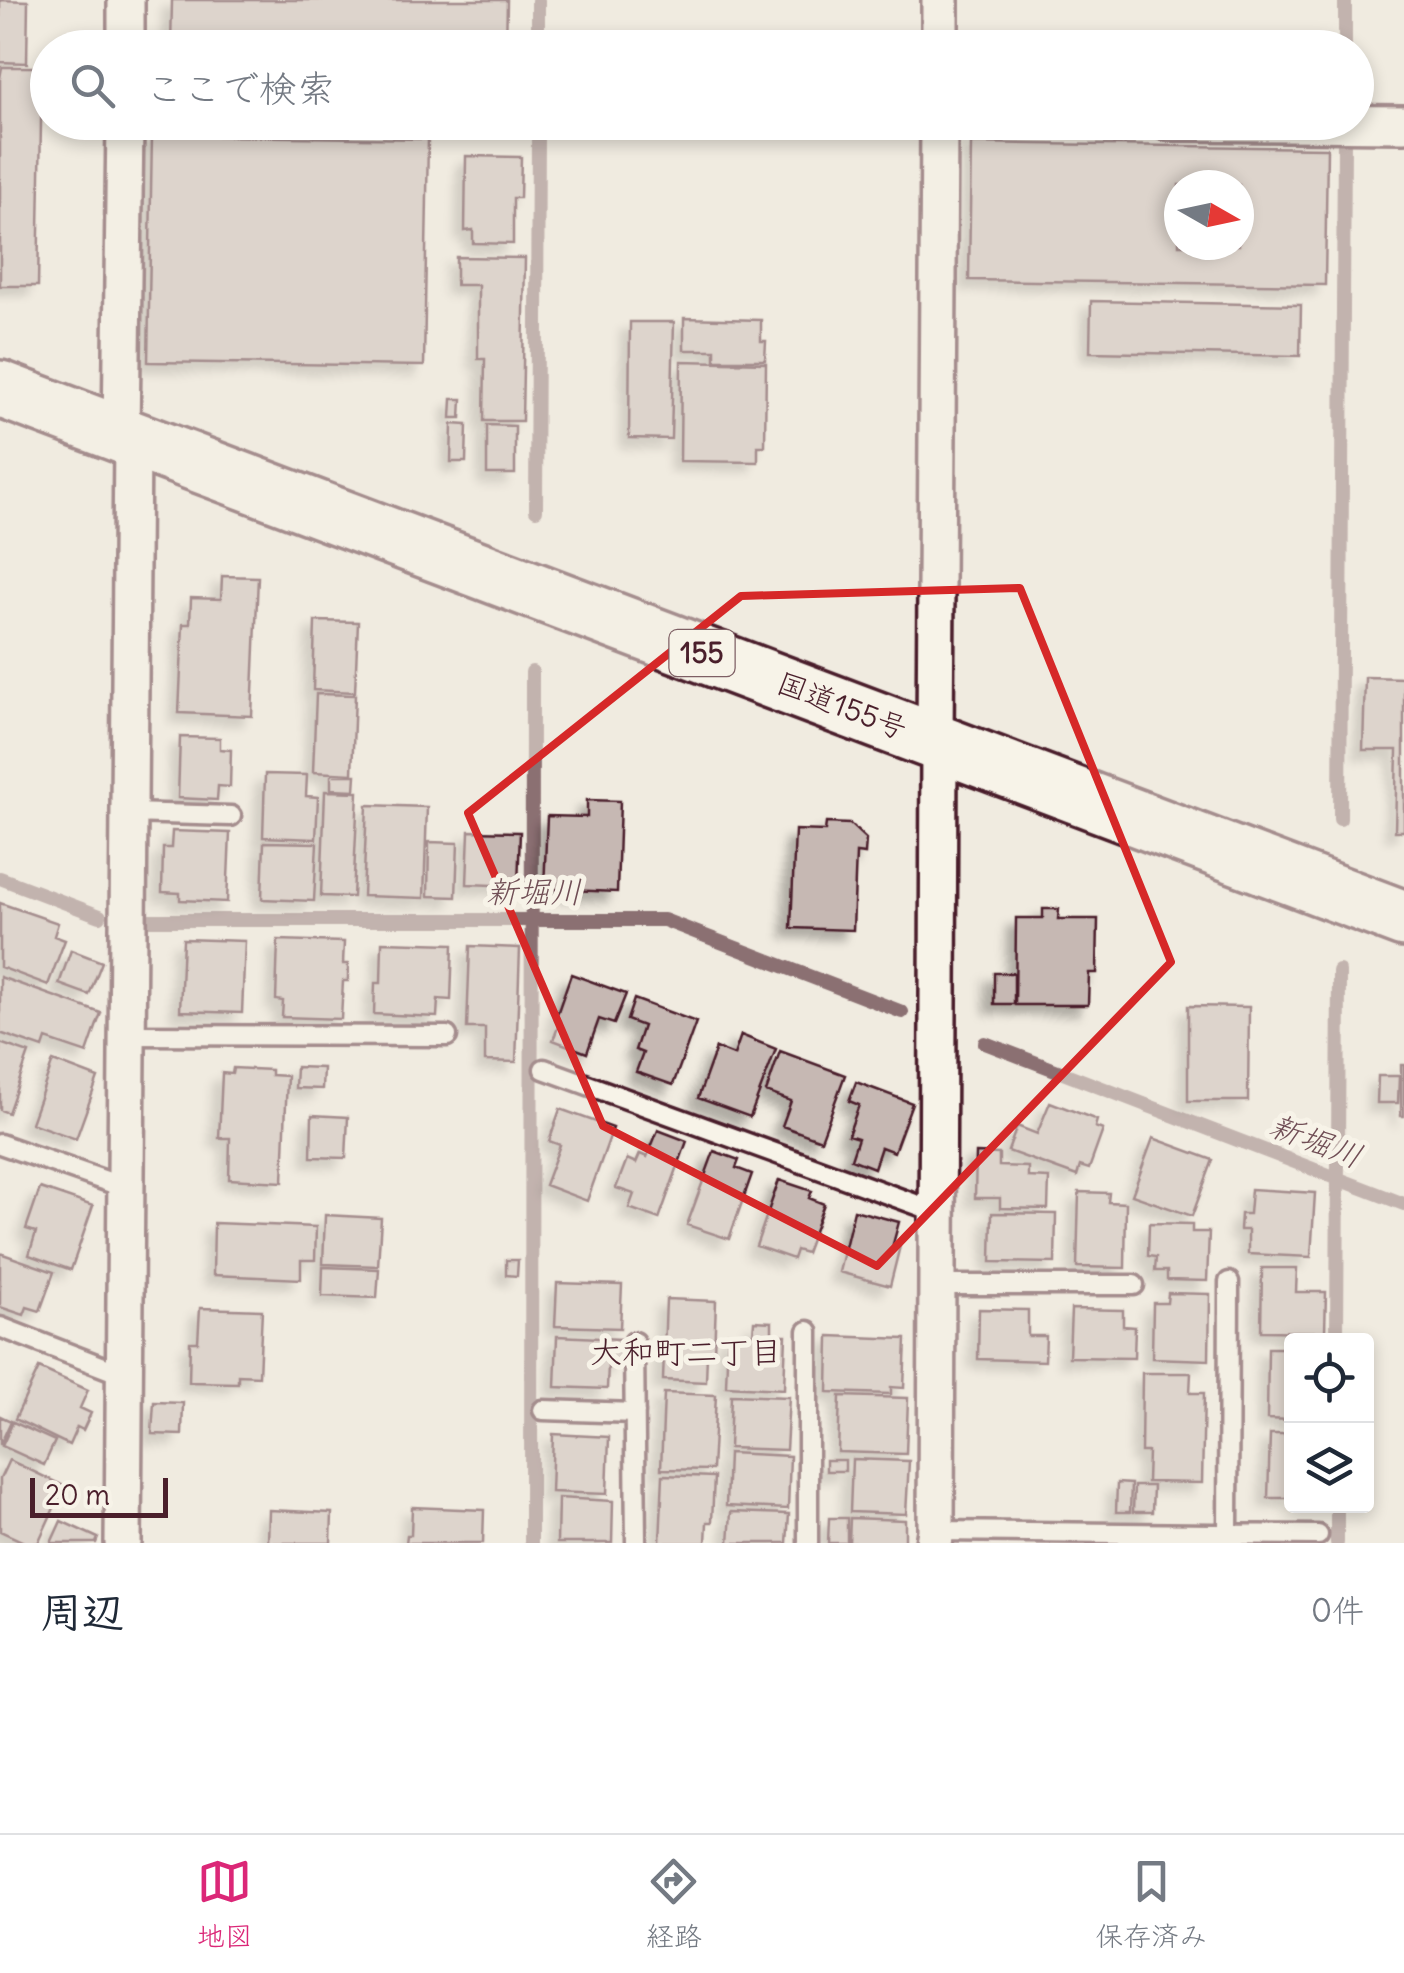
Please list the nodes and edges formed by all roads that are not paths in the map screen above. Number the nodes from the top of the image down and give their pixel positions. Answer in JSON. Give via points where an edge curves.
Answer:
{"nodes":[{"id":1,"x":126,"y":0,"type":"edge"},
{"id":2,"x":940,"y":0,"type":"edge"},
{"id":3,"x":126,"y":30,"type":"edge"},
{"id":4,"x":940,"y":30,"type":"edge"},
{"id":5,"x":1374,"y":124,"type":"edge"},
{"id":6,"x":1404,"y":124,"type":"edge"},
{"id":7,"x":125,"y":140,"type":"edge"},
{"id":8,"x":939,"y":140,"type":"edge"},
{"id":9,"x":0,"y":389,"type":"edge"},
{"id":10,"x":126,"y":436,"type":"junction"},
{"id":11,"x":937,"y":742,"type":"junction"},
{"id":12,"x":129,"y":813,"type":"junction"},
{"id":13,"x":231,"y":816,"type":"dead end"},
{"id":14,"x":1404,"y":918,"type":"edge"},
{"id":15,"x":127,"y":1035,"type":"junction"},
{"id":16,"x":447,"y":1036,"type":"dead end"},
{"id":17,"x":544,"y":1069,"type":"dead end"},
{"id":18,"x":0,"y":1144,"type":"edge"},
{"id":19,"x":126,"y":1188,"type":"junction"},
{"id":20,"x":937,"y":1212,"type":"junction"},
{"id":21,"x":1229,"y":1282,"type":"dead end"},
{"id":22,"x":1134,"y":1284,"type":"dead end"},
{"id":23,"x":937,"y":1285,"type":"junction"},
{"id":24,"x":0,"y":1327,"type":"edge"},
{"id":25,"x":808,"y":1331,"type":"dead end"},
{"id":26,"x":634,"y":1342,"type":"dead end"},
{"id":27,"x":124,"y":1375,"type":"junction"},
{"id":28,"x":544,"y":1410,"type":"dead end"},
{"id":29,"x":635,"y":1413,"type":"junction"},
{"id":30,"x":1228,"y":1535,"type":"junction"},
{"id":31,"x":1318,"y":1535,"type":"dead end"},
{"id":32,"x":935,"y":1537,"type":"edge"},
{"id":33,"x":123,"y":1543,"type":"edge"},
{"id":34,"x":636,"y":1543,"type":"edge"},
{"id":35,"x":808,"y":1543,"type":"edge"}],
"edges":[{"from":1,"to":3,"type":"street"},
{"from":2,"to":4,"type":"street"},
{"from":5,"to":6,"type":"street"},
{"from":7,"to":10,"type":"street"},
{"from":8,"to":11,"type":"street"},
{"from":9,"to":10,"type":"highway","name":"国道155号","number":"155"},
{"from":10,"to":11,"type":"highway","name":"国道155号","number":"155"},
{"from":10,"to":12,"type":"street"},
{"from":11,"to":14,"type":"highway","name":"国道155号","number":"155"},
{"from":11,"to":20,"type":"street"},
{"from":12,"to":13,"type":"lane"},
{"from":12,"to":15,"type":"street"},
{"from":15,"to":16,"type":"lane"},
{"from":15,"to":19,"type":"street"},
{"from":17,"to":20,"type":"lane"},
{"from":18,"to":19,"type":"lane"},
{"from":19,"to":27,"type":"street"},
{"from":20,"to":23,"type":"street"},
{"from":21,"to":30,"type":"lane"},
{"from":22,"to":23,"type":"lane"},
{"from":23,"to":32,"type":"street"},
{"from":24,"to":27,"type":"lane"},
{"from":25,"to":35,"type":"lane"},
{"from":26,"to":29,"type":"lane"},
{"from":27,"to":33,"type":"street"},
{"from":28,"to":29,"type":"lane"},
{"from":29,"to":34,"type":"lane"},
{"from":30,"to":31,"type":"lane"},
{"from":30,"to":32,"type":"lane"}]}
